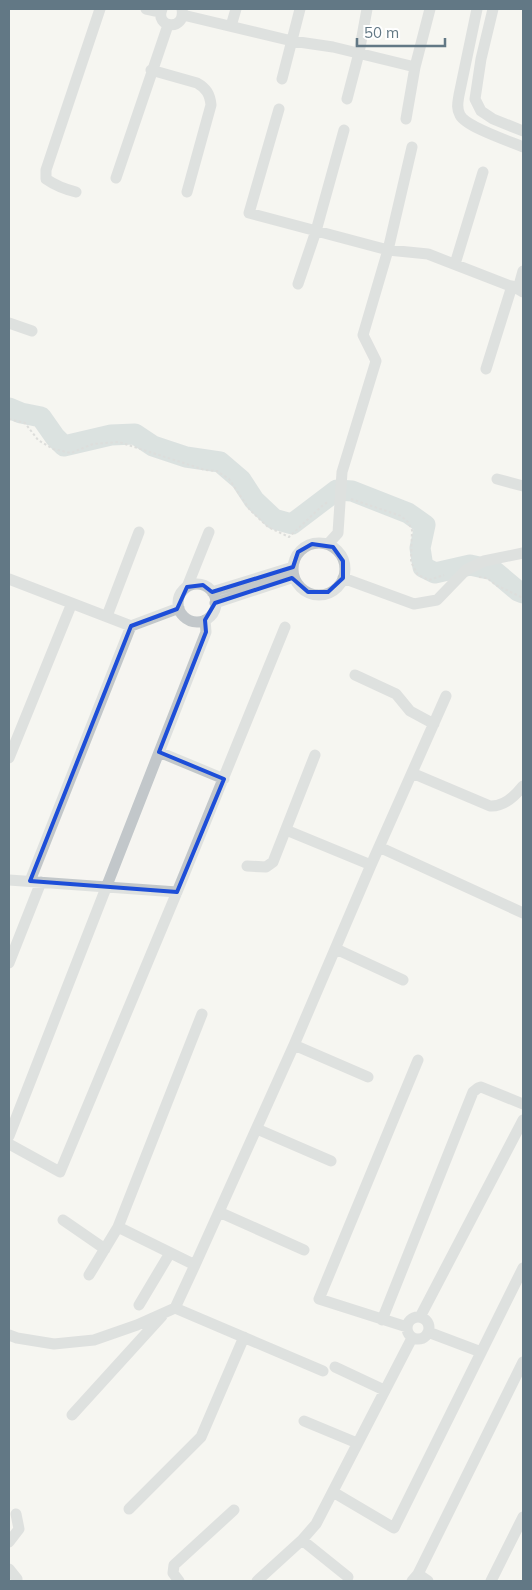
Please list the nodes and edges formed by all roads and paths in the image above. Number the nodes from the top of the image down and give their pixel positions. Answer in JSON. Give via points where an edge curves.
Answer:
{"nodes":[{"id":1,"x":100,"y":9,"type":"edge"},
{"id":2,"x":146,"y":9,"type":"edge"},
{"id":3,"x":236,"y":9,"type":"edge"},
{"id":4,"x":300,"y":9,"type":"edge"},
{"id":5,"x":368,"y":9,"type":"edge"},
{"id":6,"x":430,"y":9,"type":"edge"},
{"id":7,"x":477,"y":9,"type":"edge"},
{"id":8,"x":493,"y":9,"type":"edge"},
{"id":9,"x":161,"y":11,"type":"edge"},
{"id":10,"x":182,"y":12,"type":"edge"},
{"id":11,"x":168,"y":25,"type":"junction"},
{"id":12,"x":231,"y":26,"type":"junction"},
{"id":13,"x":292,"y":41,"type":"junction"},
{"id":14,"x":359,"y":53,"type":"junction"},
{"id":15,"x":415,"y":67,"type":"junction"},
{"id":16,"x":151,"y":70,"type":"junction"},
{"id":17,"x":282,"y":79,"type":"dead end"},
{"id":18,"x":347,"y":99,"type":"dead end"},
{"id":19,"x":279,"y":109,"type":"dead end"},
{"id":20,"x":406,"y":119,"type":"dead end"},
{"id":21,"x":344,"y":130,"type":"dead end"},
{"id":22,"x":523,"y":131,"type":"edge"},
{"id":23,"x":412,"y":147,"type":"dead end"},
{"id":24,"x":523,"y":147,"type":"edge"},
{"id":25,"x":483,"y":172,"type":"dead end"},
{"id":26,"x":116,"y":178,"type":"dead end"},
{"id":27,"x":76,"y":192,"type":"dead end"},
{"id":28,"x":187,"y":192,"type":"dead end"},
{"id":29,"x":316,"y":231,"type":"junction"},
{"id":30,"x":388,"y":250,"type":"junction"},
{"id":31,"x":456,"y":264,"type":"junction"},
{"id":32,"x":523,"y":271,"type":"edge"},
{"id":33,"x":298,"y":284,"type":"dead end"},
{"id":34,"x":518,"y":289,"type":"edge"},
{"id":35,"x":9,"y":322,"type":"edge"},
{"id":36,"x":32,"y":331,"type":"dead end"},
{"id":37,"x":486,"y":369,"type":"dead end"},
{"id":38,"x":9,"y":419,"type":"edge"},
{"id":39,"x":498,"y":479,"type":"dead end"},
{"id":40,"x":523,"y":486,"type":"edge"},
{"id":41,"x":339,"y":501,"type":"junction"},
{"id":42,"x":139,"y":532,"type":"dead end"},
{"id":43,"x":209,"y":532,"type":"dead end"},
{"id":44,"x":328,"y":544,"type":"junction"},
{"id":45,"x":523,"y":553,"type":"edge"},
{"id":46,"x":293,"y":572,"type":"junction"},
{"id":47,"x":464,"y":572,"type":"junction"},
{"id":48,"x":342,"y":578,"type":"junction"},
{"id":49,"x":9,"y":579,"type":"edge"},
{"id":50,"x":187,"y":587,"type":"junction"},
{"id":51,"x":214,"y":598,"type":"junction"},
{"id":52,"x":523,"y":598,"type":"edge"},
{"id":53,"x":72,"y":603,"type":"junction"},
{"id":54,"x":179,"y":608,"type":"junction"},
{"id":55,"x":107,"y":616,"type":"junction"},
{"id":56,"x":205,"y":620,"type":"junction"},
{"id":57,"x":131,"y":626,"type":"junction"},
{"id":58,"x":285,"y":627,"type":"dead end"},
{"id":59,"x":355,"y":675,"type":"dead end"},
{"id":60,"x":446,"y":696,"type":"dead end"},
{"id":61,"x":434,"y":724,"type":"junction"},
{"id":62,"x":159,"y":752,"type":"junction"},
{"id":63,"x":315,"y":755,"type":"dead end"},
{"id":64,"x":9,"y":758,"type":"edge"},
{"id":65,"x":412,"y":773,"type":"junction"},
{"id":66,"x":224,"y":778,"type":"junction"},
{"id":67,"x":523,"y":786,"type":"edge"},
{"id":68,"x":286,"y":830,"type":"junction"},
{"id":69,"x":379,"y":847,"type":"junction"},
{"id":70,"x":371,"y":865,"type":"junction"},
{"id":71,"x":247,"y":866,"type":"dead end"},
{"id":72,"x":9,"y":880,"type":"edge"},
{"id":73,"x":35,"y":882,"type":"junction"},
{"id":74,"x":106,"y":887,"type":"junction"},
{"id":75,"x":177,"y":892,"type":"junction"},
{"id":76,"x":523,"y":913,"type":"edge"},
{"id":77,"x":336,"y":949,"type":"junction"},
{"id":78,"x":9,"y":963,"type":"edge"},
{"id":79,"x":403,"y":980,"type":"dead end"},
{"id":80,"x":202,"y":1014,"type":"dead end"},
{"id":81,"x":294,"y":1045,"type":"junction"},
{"id":82,"x":418,"y":1060,"type":"dead end"},
{"id":83,"x":368,"y":1077,"type":"dead end"},
{"id":84,"x":523,"y":1104,"type":"edge"},
{"id":85,"x":523,"y":1120,"type":"edge"},
{"id":86,"x":256,"y":1129,"type":"junction"},
{"id":87,"x":9,"y":1136,"type":"edge"},
{"id":88,"x":9,"y":1144,"type":"edge"},
{"id":89,"x":331,"y":1161,"type":"dead end"},
{"id":90,"x":219,"y":1212,"type":"junction"},
{"id":91,"x":63,"y":1220,"type":"dead end"},
{"id":92,"x":118,"y":1227,"type":"junction"},
{"id":93,"x":105,"y":1249,"type":"junction"},
{"id":94,"x":304,"y":1250,"type":"dead end"},
{"id":95,"x":170,"y":1253,"type":"junction"},
{"id":96,"x":195,"y":1266,"type":"junction"},
{"id":97,"x":523,"y":1268,"type":"edge"},
{"id":98,"x":89,"y":1275,"type":"dead end"},
{"id":99,"x":139,"y":1305,"type":"dead end"},
{"id":100,"x":170,"y":1310,"type":"junction"},
{"id":101,"x":420,"y":1317,"type":"junction"},
{"id":102,"x":382,"y":1320,"type":"junction"},
{"id":103,"x":428,"y":1332,"type":"junction"},
{"id":104,"x":409,"y":1333,"type":"junction"},
{"id":105,"x":9,"y":1335,"type":"edge"},
{"id":106,"x":244,"y":1338,"type":"junction"},
{"id":107,"x":482,"y":1352,"type":"junction"},
{"id":108,"x":523,"y":1362,"type":"edge"},
{"id":109,"x":335,"y":1367,"type":"dead end"},
{"id":110,"x":322,"y":1371,"type":"dead end"},
{"id":111,"x":384,"y":1390,"type":"junction"},
{"id":112,"x":72,"y":1415,"type":"dead end"},
{"id":113,"x":304,"y":1421,"type":"dead end"},
{"id":114,"x":357,"y":1444,"type":"junction"},
{"id":115,"x":332,"y":1492,"type":"junction"},
{"id":116,"x":129,"y":1510,"type":"dead end"},
{"id":117,"x":234,"y":1510,"type":"dead end"},
{"id":118,"x":16,"y":1514,"type":"dead end"},
{"id":119,"x":523,"y":1517,"type":"edge"},
{"id":120,"x":302,"y":1540,"type":"junction"},
{"id":121,"x":9,"y":1542,"type":"edge"},
{"id":122,"x":9,"y":1569,"type":"edge"},
{"id":123,"x":348,"y":1577,"type":"dead end"},
{"id":124,"x":415,"y":1578,"type":"edge"},
{"id":125,"x":16,"y":1581,"type":"edge"},
{"id":126,"x":179,"y":1581,"type":"edge"},
{"id":127,"x":257,"y":1581,"type":"edge"},
{"id":128,"x":428,"y":1581,"type":"edge"},
{"id":129,"x":491,"y":1581,"type":"edge"}],
"edges":[{"from":1,"to":27,"type":"street","via":[[46,170],[46,178],[53,184]]},
{"from":2,"to":9,"type":"street"},
{"from":3,"to":12,"type":"street"},
{"from":4,"to":13,"type":"street"},
{"from":5,"to":14,"type":"street"},
{"from":6,"to":15,"type":"street"},
{"from":7,"to":24,"type":"street","via":[[457,107],[465,121]]},
{"from":8,"to":22,"type":"street","via":[[475,99],[481,111]]},
{"from":9,"to":11,"type":"street","via":[[161,18]]},
{"from":10,"to":11,"type":"street","via":[[178,24]]},
{"from":10,"to":12,"type":"street"},
{"from":11,"to":16,"type":"street"},
{"from":12,"to":13,"type":"street"},
{"from":13,"to":14,"type":"street"},
{"from":13,"to":17,"type":"street"},
{"from":14,"to":15,"type":"street"},
{"from":14,"to":18,"type":"street"},
{"from":15,"to":20,"type":"street"},
{"from":16,"to":26,"type":"street"},
{"from":16,"to":28,"type":"street","via":[[197,83],[210,97],[211,105]]},
{"from":19,"to":29,"type":"street","via":[[250,213]]},
{"from":21,"to":29,"type":"street"},
{"from":23,"to":30,"type":"street"},
{"from":25,"to":31,"type":"street"},
{"from":29,"to":30,"type":"street"},
{"from":29,"to":33,"type":"street"},
{"from":30,"to":31,"type":"street","via":[[428,254]]},
{"from":30,"to":41,"type":"street","via":[[363,335],[376,361],[342,472]]},
{"from":31,"to":34,"type":"street"},
{"from":32,"to":34,"type":"street"},
{"from":34,"to":37,"type":"street"},
{"from":35,"to":36,"type":"street"},
{"from":38,"to":41,"type":"path","via":[[25,423],[38,440],[53,449],[71,453],[93,444],[119,442],[217,471],[229,479],[250,510],[268,527],[289,537],[322,506]]},
{"from":39,"to":40,"type":"street"},
{"from":41,"to":44,"type":"street","via":[[338,533]]},
{"from":41,"to":47,"type":"path","via":[[353,499],[401,516],[408,522],[412,530],[411,562],[418,575],[429,580]]},
{"from":42,"to":55,"type":"street"},
{"from":43,"to":50,"type":"street"},
{"from":44,"to":46,"type":"street","via":[[304,547],[294,560]]},
{"from":44,"to":48,"type":"street","via":[[341,555],[344,566]]},
{"from":45,"to":47,"type":"street","via":[[484,561]]},
{"from":46,"to":48,"type":"street","via":[[302,588],[315,594],[334,589]]},
{"from":46,"to":51,"type":"street"},
{"from":47,"to":48,"type":"street","via":[[437,600],[414,604]]},
{"from":47,"to":52,"type":"path","via":[[487,578]]},
{"from":49,"to":53,"type":"street"},
{"from":50,"to":51,"type":"street","via":[[204,586]]},
{"from":50,"to":54,"type":"street","via":[[179,596]]},
{"from":51,"to":56,"type":"street","via":[[213,613]]},
{"from":53,"to":55,"type":"street"},
{"from":53,"to":64,"type":"street"},
{"from":54,"to":56,"type":"street","via":[[186,618],[198,622]]},
{"from":54,"to":57,"type":"street"},
{"from":55,"to":57,"type":"street"},
{"from":56,"to":62,"type":"street","via":[[206,632]]},
{"from":57,"to":73,"type":"street"},
{"from":58,"to":66,"type":"street"},
{"from":59,"to":61,"type":"street","via":[[396,694],[410,711]]},
{"from":60,"to":61,"type":"street"},
{"from":61,"to":65,"type":"street"},
{"from":62,"to":66,"type":"street"},
{"from":62,"to":74,"type":"street"},
{"from":63,"to":68,"type":"street"},
{"from":65,"to":67,"type":"street","via":[[497,807]]},
{"from":65,"to":69,"type":"street"},
{"from":66,"to":75,"type":"street"},
{"from":68,"to":70,"type":"street"},
{"from":68,"to":71,"type":"street","via":[[270,866]]},
{"from":69,"to":70,"type":"street"},
{"from":69,"to":76,"type":"street"},
{"from":70,"to":77,"type":"street"},
{"from":72,"to":73,"type":"street"},
{"from":73,"to":74,"type":"street"},
{"from":73,"to":78,"type":"street"},
{"from":74,"to":75,"type":"street"},
{"from":74,"to":87,"type":"street"},
{"from":75,"to":88,"type":"street","via":[[60,1172]]},
{"from":77,"to":79,"type":"street"},
{"from":77,"to":81,"type":"street"},
{"from":80,"to":92,"type":"street"},
{"from":81,"to":83,"type":"street"},
{"from":81,"to":86,"type":"street"},
{"from":82,"to":102,"type":"street","via":[[319,1299]]},
{"from":84,"to":102,"type":"street","via":[[481,1087],[474,1092]]},
{"from":85,"to":101,"type":"street"},
{"from":86,"to":89,"type":"street"},
{"from":86,"to":90,"type":"street"},
{"from":90,"to":94,"type":"street"},
{"from":90,"to":96,"type":"street"},
{"from":91,"to":93,"type":"street"},
{"from":92,"to":93,"type":"street"},
{"from":92,"to":95,"type":"street"},
{"from":93,"to":98,"type":"street"},
{"from":95,"to":96,"type":"street"},
{"from":95,"to":99,"type":"street"},
{"from":96,"to":100,"type":"street"},
{"from":97,"to":107,"type":"street"},
{"from":100,"to":105,"type":"street","via":[[94,1340],[54,1344]]},
{"from":100,"to":106,"type":"street"},
{"from":100,"to":112,"type":"street"},
{"from":101,"to":103,"type":"street","via":[[426,1320]]},
{"from":101,"to":104,"type":"street","via":[[409,1321]]},
{"from":102,"to":104,"type":"street"},
{"from":103,"to":104,"type":"street","via":[[418,1339]]},
{"from":103,"to":107,"type":"street"},
{"from":104,"to":111,"type":"street"},
{"from":106,"to":110,"type":"street"},
{"from":106,"to":116,"type":"street","via":[[201,1437]]},
{"from":107,"to":115,"type":"street","via":[[394,1528]]},
{"from":108,"to":124,"type":"street"},
{"from":109,"to":111,"type":"street"},
{"from":111,"to":114,"type":"street"},
{"from":113,"to":114,"type":"street"},
{"from":114,"to":115,"type":"street"},
{"from":115,"to":120,"type":"street","via":[[316,1524]]},
{"from":117,"to":126,"type":"street","via":[[174,1565],[173,1573]]},
{"from":118,"to":121,"type":"street","via":[[19,1529]]},
{"from":119,"to":129,"type":"street"},
{"from":120,"to":123,"type":"street"},
{"from":120,"to":127,"type":"street"},
{"from":122,"to":125,"type":"street"},
{"from":124,"to":128,"type":"street"}]}
